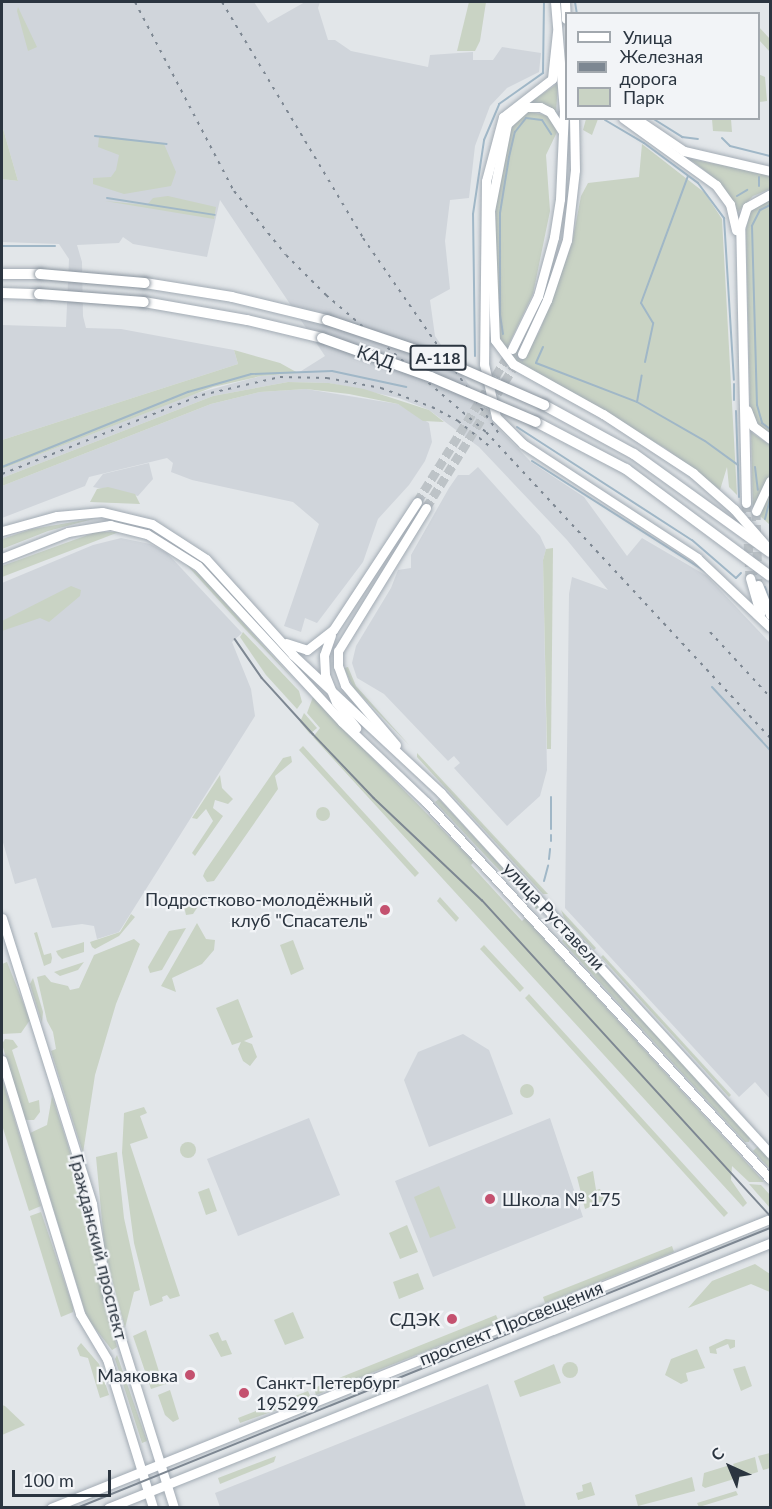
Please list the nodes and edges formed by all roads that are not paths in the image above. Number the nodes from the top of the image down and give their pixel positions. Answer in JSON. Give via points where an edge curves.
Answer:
{"nodes":[{"id":1,"x":555,"y":2,"type":"edge"},
{"id":2,"x":557,"y":32,"type":"junction"},
{"id":3,"x":574,"y":120,"type":"edge"},
{"id":4,"x":580,"y":120,"type":"edge"},
{"id":5,"x":626,"y":120,"type":"edge"},
{"id":6,"x":638,"y":120,"type":"edge"},
{"id":7,"x":575,"y":130,"type":"junction"},
{"id":8,"x":563,"y":132,"type":"junction"},
{"id":9,"x":771,"y":171,"type":"edge"},
{"id":10,"x":771,"y":194,"type":"edge"},
{"id":11,"x":739,"y":248,"type":"junction"},
{"id":12,"x":2,"y":274,"type":"edge"},
{"id":13,"x":2,"y":293,"type":"edge"},
{"id":14,"x":512,"y":349,"type":"tunnel mouth"},
{"id":15,"x":522,"y":354,"type":"tunnel mouth"},
{"id":16,"x":743,"y":393,"type":"junction"},
{"id":17,"x":771,"y":439,"type":"edge"},
{"id":18,"x":771,"y":481,"type":"edge"},
{"id":19,"x":417,"y":502,"type":"tunnel mouth"},
{"id":20,"x":746,"y":503,"type":"tunnel mouth"},
{"id":21,"x":426,"y":508,"type":"tunnel mouth"},
{"id":22,"x":756,"y":511,"type":"tunnel mouth"},
{"id":23,"x":2,"y":531,"type":"edge"},
{"id":24,"x":771,"y":551,"type":"edge"},
{"id":25,"x":2,"y":558,"type":"edge"},
{"id":26,"x":771,"y":576,"type":"edge"},
{"id":27,"x":750,"y":578,"type":"tunnel mouth"},
{"id":28,"x":758,"y":585,"type":"tunnel mouth"},
{"id":29,"x":766,"y":617,"type":"edge"},
{"id":30,"x":771,"y":627,"type":"edge"},
{"id":31,"x":333,"y":630,"type":"junction"},
{"id":32,"x":284,"y":642,"type":"junction"},
{"id":33,"x":328,"y":688,"type":"junction"},
{"id":34,"x":366,"y":741,"type":"junction"},
{"id":35,"x":399,"y":750,"type":"junction"},
{"id":36,"x":549,"y":910,"type":"junction"},
{"id":37,"x":2,"y":918,"type":"edge"},
{"id":38,"x":536,"y":922,"type":"junction"},
{"id":39,"x":3,"y":930,"type":"edge"},
{"id":40,"x":2,"y":1060,"type":"edge"},
{"id":41,"x":755,"y":1136,"type":"junction"},
{"id":42,"x":741,"y":1147,"type":"junction"},
{"id":43,"x":771,"y":1153,"type":"edge"},
{"id":44,"x":771,"y":1179,"type":"edge"},
{"id":45,"x":771,"y":1220,"type":"edge"},
{"id":46,"x":771,"y":1243,"type":"edge"},
{"id":47,"x":125,"y":1352,"type":"junction"},
{"id":48,"x":107,"y":1359,"type":"junction"},
{"id":49,"x":160,"y":1464,"type":"junction"},
{"id":50,"x":142,"y":1471,"type":"junction"},
{"id":51,"x":166,"y":1484,"type":"junction"},
{"id":52,"x":148,"y":1491,"type":"junction"},
{"id":53,"x":51,"y":1508,"type":"edge"},
{"id":54,"x":108,"y":1508,"type":"edge"},
{"id":55,"x":153,"y":1508,"type":"edge"},
{"id":56,"x":174,"y":1508,"type":"edge"}],
"edges":[{"from":1,"to":2,"type":"main road"},
{"from":2,"to":8,"type":"main road"},
{"from":2,"to":29,"type":"main road","via":[[552,79],[503,117],[486,181],[484,364],[496,417],[523,444],[697,558]]},
{"from":3,"to":7,"type":"main road"},
{"from":4,"to":7,"type":"main road"},
{"from":5,"to":11,"type":"main road","via":[[716,185],[730,204]]},
{"from":6,"to":9,"type":"main road","via":[[684,151]]},
{"from":7,"to":15,"type":"main road","via":[[575,178],[567,240],[548,300]]},
{"from":8,"to":14,"type":"main road","via":[[554,237],[538,296]]},
{"from":8,"to":24,"type":"main road","via":[[550,112],[540,107],[526,107],[507,124],[490,211],[495,340],[513,364],[603,414],[693,473],[734,509]]},
{"from":10,"to":11,"type":"main road","via":[[747,207]]},
{"from":11,"to":16,"type":"main road"},
{"from":12,"to":24,"type":"highway","name":"КАД","number":"А-118","bridge":true,"via":[[145,283],[232,297],[327,320],[428,354],[544,405],[634,454]]},
{"from":13,"to":26,"type":"highway","name":"КАД","number":"А-118","bridge":true,"via":[[144,302],[247,320],[322,338],[431,377],[536,422],[626,469]]},
{"from":16,"to":17,"type":"main road","via":[[753,426]]},
{"from":16,"to":20,"type":"main road"},
{"from":18,"to":22,"type":"main road"},
{"from":19,"to":31,"type":"main road"},
{"from":21,"to":35,"type":"main road","via":[[344,635],[338,651],[338,666],[345,685]]},
{"from":23,"to":32,"type":"main road","name":"улица Руставели","via":[[82,512],[141,520],[178,538],[206,559]]},
{"from":25,"to":34,"type":"main road","name":"улица Руставели","via":[[90,526],[110,525],[147,534],[198,566],[338,717]]},
{"from":27,"to":29,"type":"main road"},
{"from":28,"to":29,"type":"main road"},
{"from":29,"to":30,"type":"main road"},
{"from":31,"to":32,"type":"main road","via":[[307,650]]},
{"from":31,"to":33,"type":"main road","via":[[324,655]]},
{"from":32,"to":33,"type":"main road","name":"улица Руставели"},
{"from":33,"to":34,"type":"main road","name":"улица Руставели"},
{"from":33,"to":35,"type":"main road","name":"улица Руставели"},
{"from":34,"to":38,"type":"main road","name":"улица Руставели"},
{"from":35,"to":36,"type":"main road","name":"улица Руставели"},
{"from":36,"to":38,"type":"main road"},
{"from":36,"to":41,"type":"main road","name":"улица Руставели"},
{"from":37,"to":39,"type":"main road","name":"Гражданский проспект"},
{"from":38,"to":42,"type":"main road","name":"улица Руставели"},
{"from":39,"to":47,"type":"main road","name":"Гражданский проспект","via":[[92,1204],[103,1276]]},
{"from":40,"to":48,"type":"main road","name":"Гражданский проспект","via":[[80,1314]]},
{"from":41,"to":42,"type":"main road","via":[[752,1146]]},
{"from":41,"to":43,"type":"main road","name":"улица Руставели"},
{"from":42,"to":44,"type":"main road","name":"улица Руставели"},
{"from":45,"to":49,"type":"main road","name":"проспект Просвещения"},
{"from":46,"to":51,"type":"main road","name":"проспект Просвещения"},
{"from":47,"to":48,"type":"main road","via":[[115,1352]]},
{"from":47,"to":49,"type":"main road","name":"Гражданский проспект"},
{"from":48,"to":50,"type":"main road","name":"Гражданский проспект"},
{"from":49,"to":50,"type":"main road","name":"проспект Просвещения"},
{"from":49,"to":51,"type":"main road","name":"Гражданский проспект"},
{"from":50,"to":52,"type":"main road","name":"Гражданский проспект"},
{"from":50,"to":53,"type":"main road","name":"проспект Просвещения"},
{"from":51,"to":52,"type":"main road","name":"проспект Просвещения"},
{"from":51,"to":56,"type":"main road","name":"Гражданский проспект"},
{"from":52,"to":54,"type":"main road","name":"проспект Просвещения"},
{"from":52,"to":55,"type":"main road","name":"Гражданский проспект"}]}
